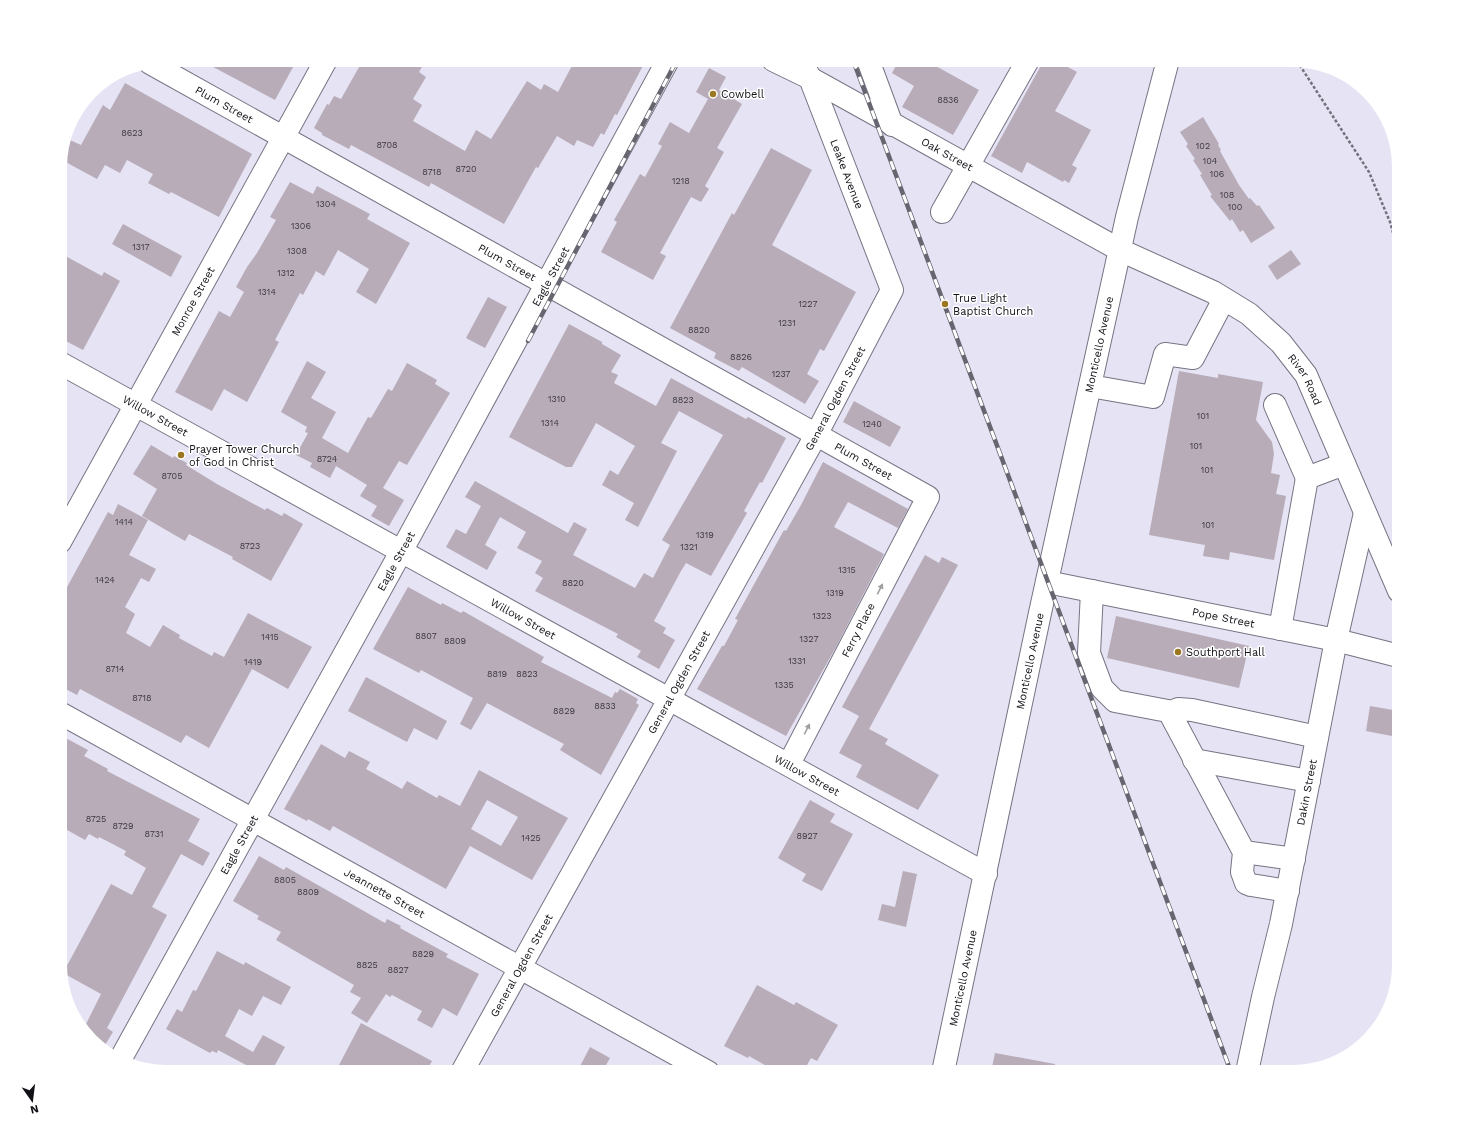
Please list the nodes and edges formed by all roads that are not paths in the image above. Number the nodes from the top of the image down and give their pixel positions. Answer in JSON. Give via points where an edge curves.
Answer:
{"nodes":[{"id":1,"x":322,"y":67,"type":"edge"},
{"id":2,"x":664,"y":67,"type":"edge"},
{"id":3,"x":871,"y":67,"type":"edge"},
{"id":4,"x":1024,"y":67,"type":"edge"},
{"id":5,"x":1166,"y":67,"type":"edge"},
{"id":6,"x":158,"y":68,"type":"edge"},
{"id":7,"x":805,"y":69,"type":"edge"},
{"id":8,"x":892,"y":125,"type":"junction"},
{"id":9,"x":283,"y":137,"type":"junction"},
{"id":10,"x":967,"y":166,"type":"junction"},
{"id":11,"x":942,"y":212,"type":"dead end"},
{"id":12,"x":1120,"y":250,"type":"junction"},
{"id":13,"x":547,"y":284,"type":"junction"},
{"id":14,"x":892,"y":290,"type":"joint"},
{"id":15,"x":1224,"y":298,"type":"junction"},
{"id":16,"x":67,"y":366,"type":"edge"},
{"id":17,"x":1090,"y":386,"type":"junction"},
{"id":18,"x":136,"y":404,"type":"junction"},
{"id":19,"x":1275,"y":405,"type":"dead end"},
{"id":20,"x":816,"y":435,"type":"junction"},
{"id":21,"x":1344,"y":464,"type":"junction"},
{"id":22,"x":1307,"y":478,"type":"junction"},
{"id":23,"x":928,"y":497,"type":"joint"},
{"id":24,"x":1365,"y":513,"type":"junction"},
{"id":25,"x":67,"y":529,"type":"edge"},
{"id":26,"x":402,"y":550,"type":"junction"},
{"id":27,"x":1392,"y":575,"type":"edge"},
{"id":28,"x":1047,"y":582,"type":"junction"},
{"id":29,"x":1092,"y":591,"type":"junction"},
{"id":30,"x":1280,"y":629,"type":"junction"},
{"id":31,"x":1336,"y":640,"type":"junction"},
{"id":32,"x":1392,"y":654,"type":"edge"},
{"id":33,"x":670,"y":698,"type":"junction"},
{"id":34,"x":1173,"y":712,"type":"junction"},
{"id":35,"x":67,"y":717,"type":"edge"},
{"id":36,"x":1317,"y":737,"type":"junction"},
{"id":37,"x":1194,"y":760,"type":"junction"},
{"id":38,"x":789,"y":764,"type":"junction"},
{"id":39,"x":1309,"y":781,"type":"junction"},
{"id":40,"x":252,"y":819,"type":"junction"},
{"id":41,"x":1244,"y":852,"type":"junction"},
{"id":42,"x":1294,"y":859,"type":"junction"},
{"id":43,"x":986,"y":874,"type":"junction"},
{"id":44,"x":1288,"y":891,"type":"junction"},
{"id":45,"x":520,"y":968,"type":"junction"},
{"id":46,"x":123,"y":1055,"type":"edge"},
{"id":47,"x":466,"y":1065,"type":"edge"},
{"id":48,"x":695,"y":1065,"type":"edge"},
{"id":49,"x":945,"y":1065,"type":"edge"},
{"id":50,"x":1249,"y":1065,"type":"edge"}],
"edges":[{"from":1,"to":9,"type":"street","name":"Monroe Street"},
{"from":2,"to":13,"type":"street","name":"Eagle Street"},
{"from":3,"to":8,"type":"street"},
{"from":4,"to":10,"type":"street"},
{"from":5,"to":12,"type":"street","name":"Monticello Avenue"},
{"from":6,"to":9,"type":"street","name":"Plum Street"},
{"from":7,"to":8,"type":"street","name":"Oak Street"},
{"from":7,"to":14,"type":"street","name":"Leake Avenue"},
{"from":8,"to":10,"type":"street","name":"Oak Street"},
{"from":9,"to":13,"type":"street","name":"Plum Street"},
{"from":9,"to":18,"type":"street","name":"Monroe Street"},
{"from":10,"to":11,"type":"street"},
{"from":10,"to":12,"type":"street","name":"Oak Street"},
{"from":12,"to":15,"type":"street","name":"River Road"},
{"from":12,"to":17,"type":"street","name":"Monticello Avenue"},
{"from":13,"to":20,"type":"street","name":"Plum Street"},
{"from":13,"to":26,"type":"street","name":"Eagle Street"},
{"from":14,"to":20,"type":"street","name":"General Ogden Street"},
{"from":15,"to":17,"type":"street","via":[[1193,358],[1165,354],[1153,397]]},
{"from":15,"to":21,"type":"street","name":"River Road","via":[[1249,314],[1281,343],[1306,375]]},
{"from":16,"to":18,"type":"street","name":"Willow Street"},
{"from":17,"to":28,"type":"street","name":"Monticello Avenue"},
{"from":18,"to":25,"type":"street","name":"Monroe Street"},
{"from":18,"to":26,"type":"street","name":"Willow Street"},
{"from":19,"to":22,"type":"street"},
{"from":20,"to":23,"type":"street","name":"Plum Street"},
{"from":20,"to":33,"type":"street","name":"General Ogden Street"},
{"from":21,"to":22,"type":"street"},
{"from":21,"to":24,"type":"street","name":"River Road"},
{"from":22,"to":30,"type":"street"},
{"from":38,"to":23,"type":"street","name":"Ferry Place","one_way":true},
{"from":24,"to":27,"type":"street","name":"River Road"},
{"from":24,"to":31,"type":"street","name":"Dakin Street"},
{"from":26,"to":33,"type":"street","name":"Willow Street"},
{"from":26,"to":40,"type":"street","name":"Eagle Street"},
{"from":28,"to":29,"type":"street","name":"Pope Street"},
{"from":28,"to":43,"type":"street","name":"Monticello Avenue"},
{"from":29,"to":30,"type":"street","name":"Pope Street"},
{"from":29,"to":34,"type":"street","via":[[1089,653],[1102,688],[1115,701]]},
{"from":30,"to":31,"type":"street","name":"Pope Street"},
{"from":31,"to":32,"type":"street","name":"Pope Street"},
{"from":31,"to":36,"type":"street","name":"Dakin Street"},
{"from":33,"to":38,"type":"street","name":"Willow Street"},
{"from":33,"to":45,"type":"street","name":"General Ogden Street"},
{"from":34,"to":36,"type":"street","via":[[1178,709],[1192,710]]},
{"from":34,"to":37,"type":"street","via":[[1172,717]]},
{"from":35,"to":40,"type":"street","name":"Jeannette Street"},
{"from":36,"to":39,"type":"street","name":"Dakin Street"},
{"from":37,"to":39,"type":"street"},
{"from":37,"to":41,"type":"street"},
{"from":38,"to":43,"type":"street","name":"Willow Street"},
{"from":39,"to":42,"type":"street","name":"Dakin Street"},
{"from":40,"to":45,"type":"street","name":"Jeannette Street"},
{"from":40,"to":46,"type":"street","name":"Eagle Street"},
{"from":41,"to":42,"type":"street"},
{"from":41,"to":44,"type":"street","via":[[1242,872],[1246,883]]},
{"from":42,"to":44,"type":"street","name":"Dakin Street"},
{"from":43,"to":49,"type":"street","name":"Monticello Avenue"},
{"from":44,"to":50,"type":"street","name":"Dakin Street"},
{"from":45,"to":47,"type":"street","name":"General Ogden Street"},
{"from":45,"to":48,"type":"street","name":"Jeannette Street"}]}
